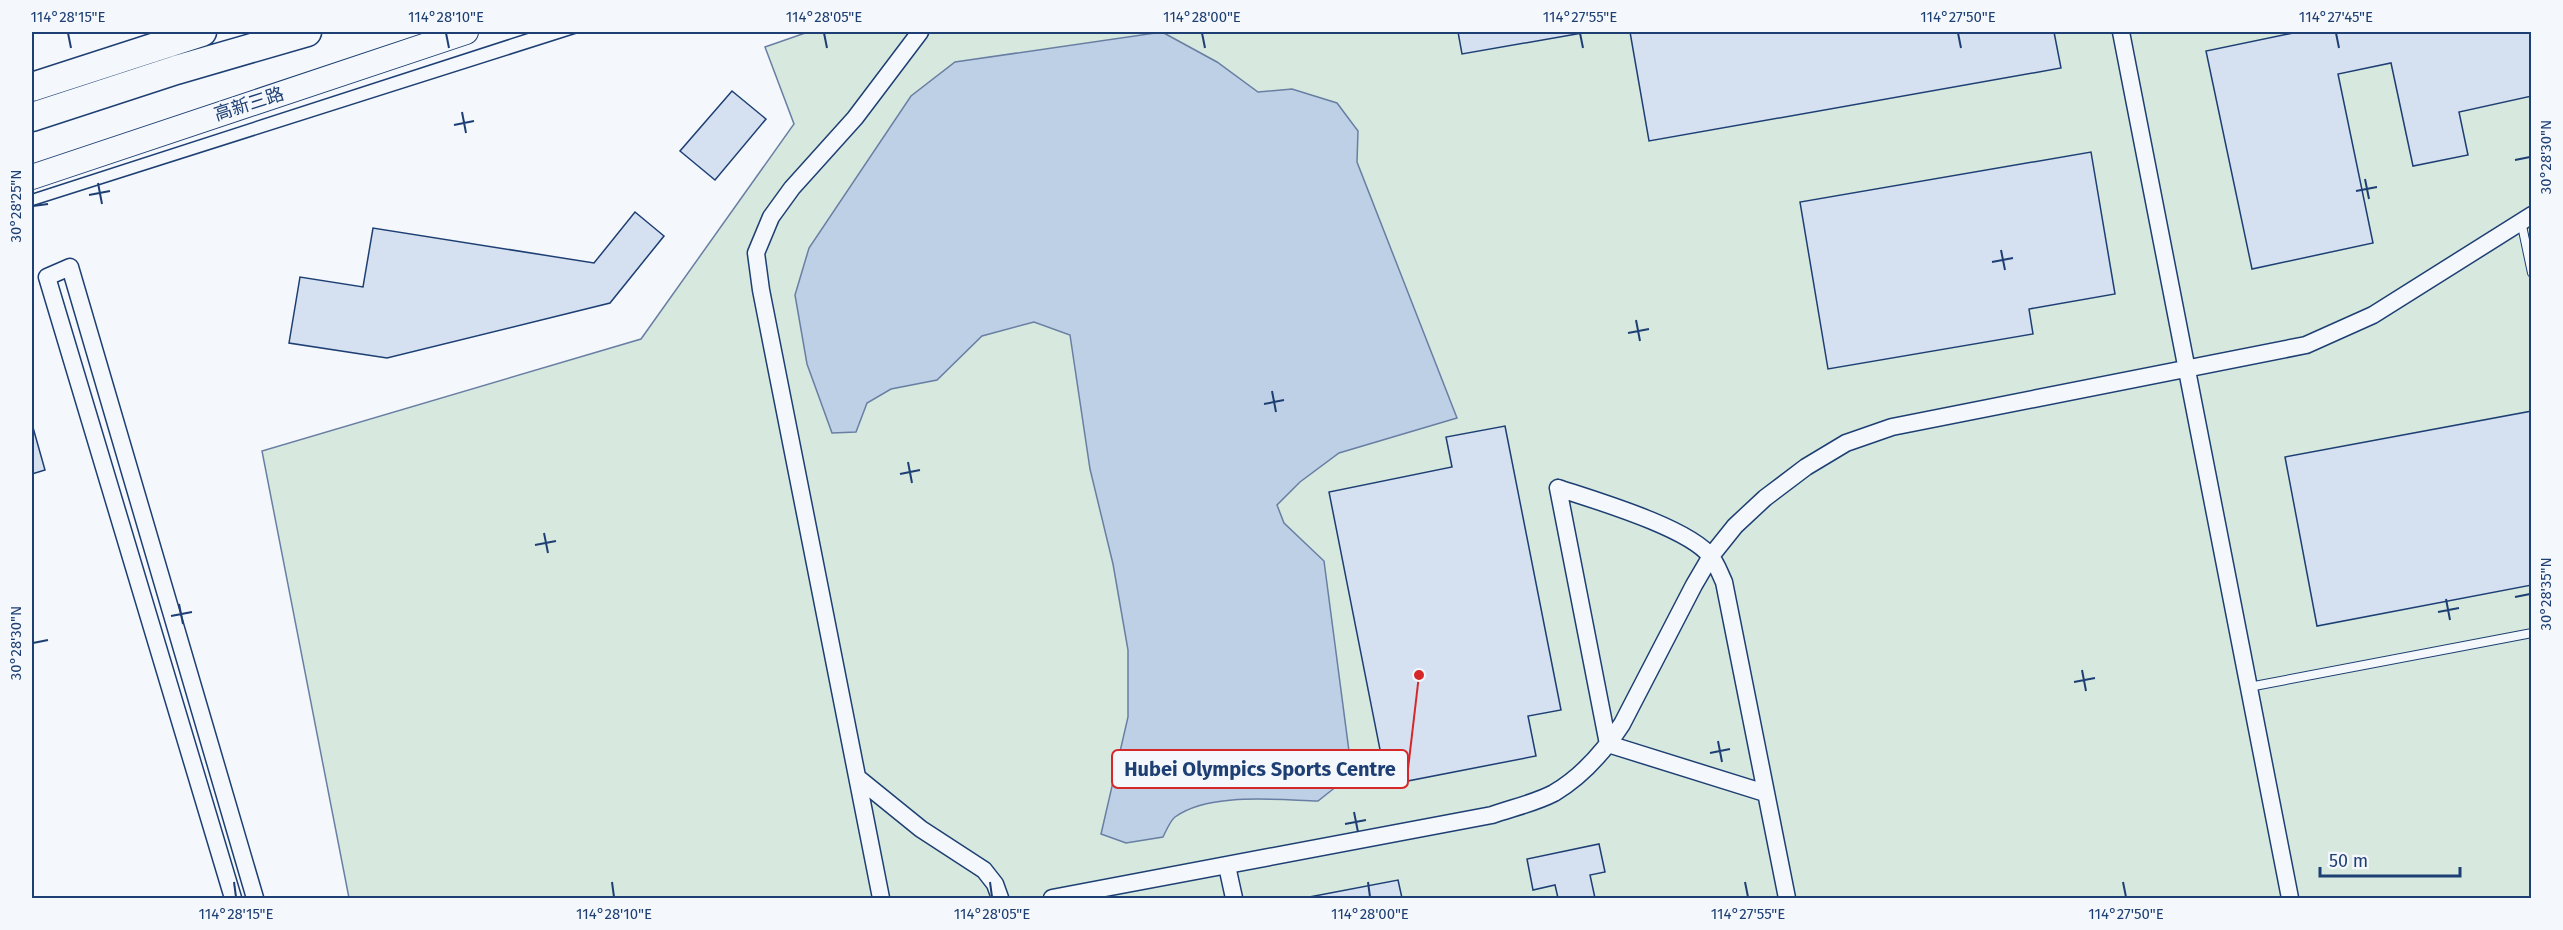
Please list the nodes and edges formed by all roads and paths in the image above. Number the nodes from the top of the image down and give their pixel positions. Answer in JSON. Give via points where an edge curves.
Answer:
{"nodes":[{"id":1,"x":202,"y":32,"type":"edge"},
{"id":2,"x":307,"y":32,"type":"edge"},
{"id":3,"x":466,"y":32,"type":"edge"},
{"id":4,"x":920,"y":32,"type":"edge"},
{"id":5,"x":2121,"y":32,"type":"edge"},
{"id":6,"x":32,"y":87,"type":"edge"},
{"id":7,"x":32,"y":117,"type":"edge"},
{"id":8,"x":32,"y":177,"type":"edge"},
{"id":9,"x":2526,"y":218,"type":"edge"},
{"id":10,"x":2532,"y":273,"type":"edge"},
{"id":11,"x":2187,"y":370,"type":"junction"},
{"id":12,"x":1711,"y":556,"type":"junction"},
{"id":13,"x":2532,"y":633,"type":"edge"},
{"id":14,"x":2249,"y":687,"type":"junction"},
{"id":15,"x":1608,"y":744,"type":"junction"},
{"id":16,"x":858,"y":778,"type":"junction"},
{"id":17,"x":1765,"y":794,"type":"junction"},
{"id":18,"x":1227,"y":866,"type":"junction"},
{"id":19,"x":233,"y":898,"type":"edge"},
{"id":20,"x":255,"y":898,"type":"edge"},
{"id":21,"x":881,"y":898,"type":"edge"},
{"id":22,"x":1000,"y":898,"type":"edge"},
{"id":23,"x":1052,"y":898,"type":"edge"},
{"id":24,"x":1234,"y":898,"type":"edge"},
{"id":25,"x":1787,"y":898,"type":"edge"},
{"id":26,"x":2290,"y":898,"type":"edge"}],
"edges":[{"from":1,"to":6,"type":"highway"},
{"from":2,"to":7,"type":"highway"},
{"from":3,"to":8,"type":"main road","name":"高新三路"},
{"from":4,"to":16,"type":"street","via":[[855,118],[792,188],[771,217],[756,253]]},
{"from":5,"to":11,"type":"street"},
{"from":9,"to":10,"type":"lane"},
{"from":9,"to":11,"type":"street","via":[[2399,300],[2343,330],[2306,345]]},
{"from":11,"to":12,"type":"street","via":[[1892,427],[1846,443],[1765,498]]},
{"from":11,"to":14,"type":"street"},
{"from":12,"to":15,"type":"street"},
{"from":12,"to":15,"type":"street","via":[[1687,538],[1642,517],[1558,488]]},
{"from":12,"to":17,"type":"street","via":[[1724,582]]},
{"from":13,"to":14,"type":"lane"},
{"from":14,"to":26,"type":"street"},
{"from":15,"to":17,"type":"street"},
{"from":15,"to":18,"type":"street","via":[[1554,793],[1492,815]]},
{"from":16,"to":21,"type":"street"},
{"from":16,"to":22,"type":"street","via":[[912,822],[984,870]]},
{"from":17,"to":25,"type":"street"},
{"from":18,"to":23,"type":"street"},
{"from":18,"to":24,"type":"street"},
{"from":19,"to":20,"type":"street","via":[[47,277],[70,267]]}]}
